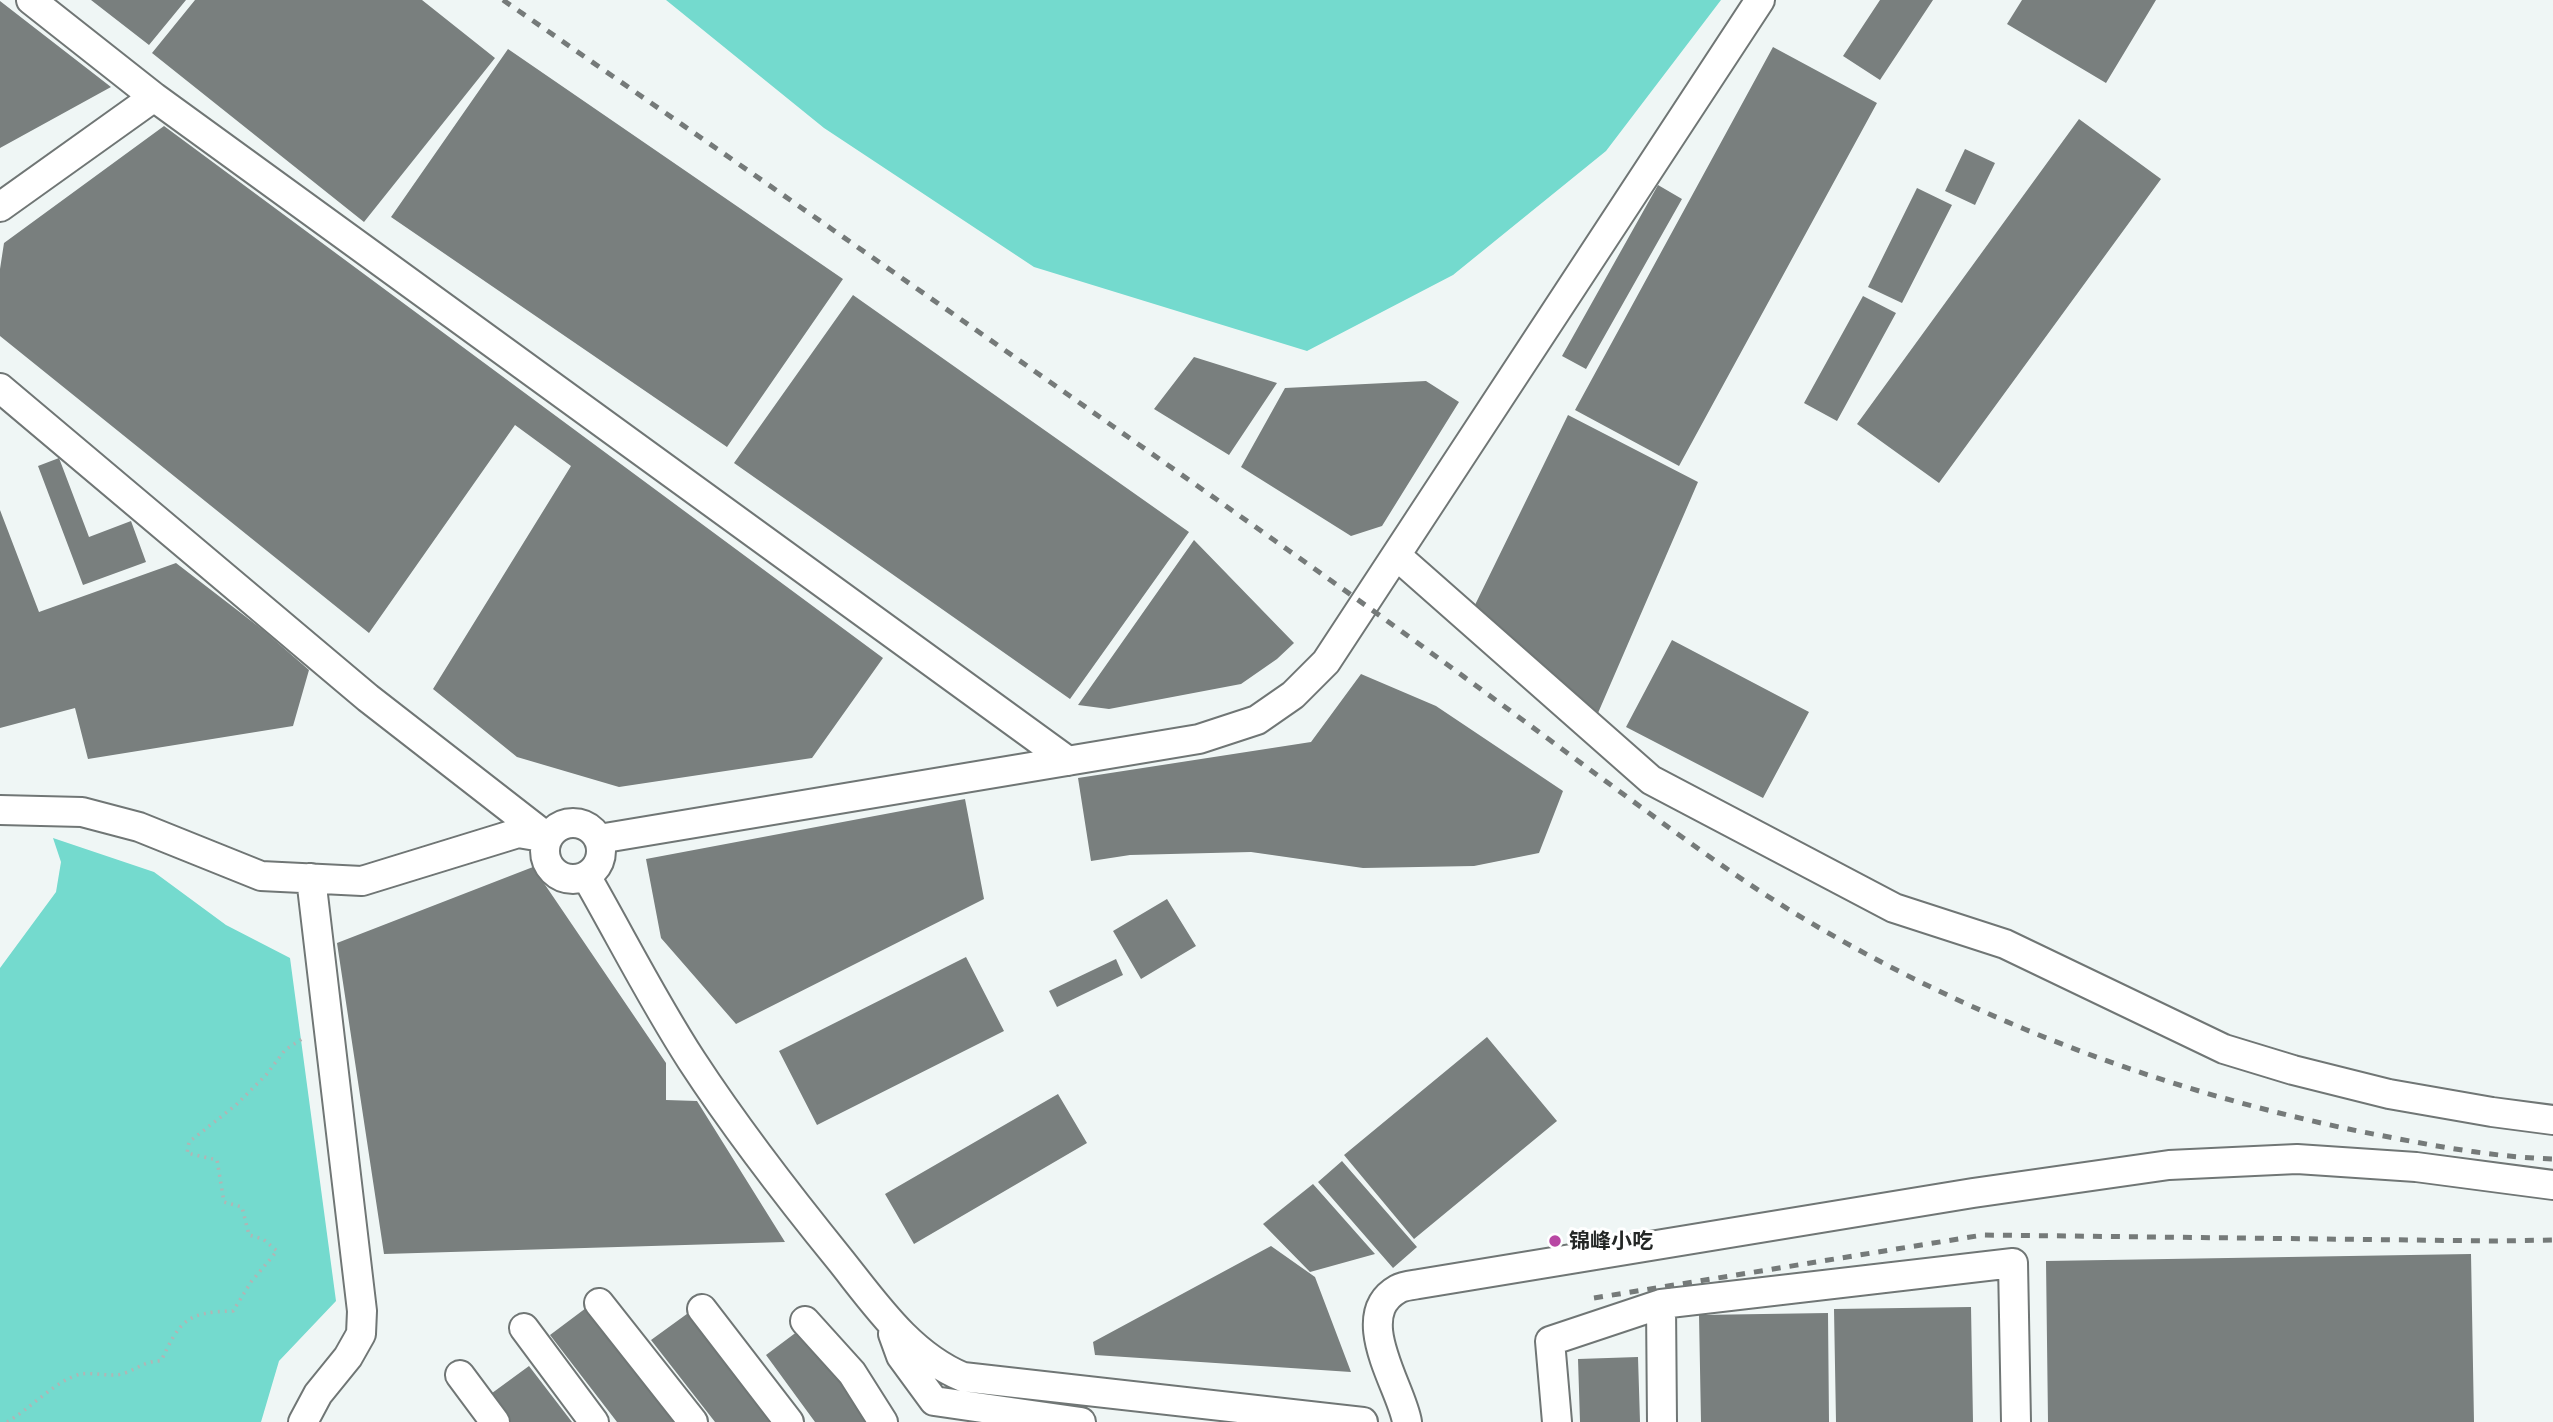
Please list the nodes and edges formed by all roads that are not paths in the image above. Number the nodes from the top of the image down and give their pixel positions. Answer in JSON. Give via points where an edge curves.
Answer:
{"nodes":[{"id":1,"x":30,"y":0,"type":"edge"},
{"id":2,"x":1760,"y":0,"type":"edge"},
{"id":3,"x":154,"y":97,"type":"junction"},
{"id":4,"x":0,"y":207,"type":"edge"},
{"id":5,"x":0,"y":388,"type":"edge"},
{"id":6,"x":1397,"y":556,"type":"junction"},
{"id":7,"x":1068,"y":761,"type":"junction"},
{"id":8,"x":0,"y":810,"type":"edge"},
{"id":9,"x":548,"y":838,"type":"junction"},
{"id":10,"x":599,"y":839,"type":"junction"},
{"id":11,"x":586,"y":876,"type":"junction"},
{"id":12,"x":311,"y":878,"type":"junction"},
{"id":13,"x":2553,"y":1120,"type":"edge"},
{"id":14,"x":2553,"y":1185,"type":"edge"},
{"id":15,"x":600,"y":1304,"type":"dead end"},
{"id":16,"x":1661,"y":1304,"type":"junction"},
{"id":17,"x":702,"y":1309,"type":"dead end"},
{"id":18,"x":887,"y":1319,"type":"junction"},
{"id":19,"x":805,"y":1321,"type":"dead end"},
{"id":20,"x":524,"y":1328,"type":"dead end"},
{"id":21,"x":460,"y":1375,"type":"dead end"},
{"id":22,"x":1408,"y":1420,"type":"edge"},
{"id":23,"x":303,"y":1422,"type":"edge"},
{"id":24,"x":495,"y":1422,"type":"edge"},
{"id":25,"x":594,"y":1422,"type":"edge"},
{"id":26,"x":693,"y":1422,"type":"edge"},
{"id":27,"x":789,"y":1422,"type":"edge"},
{"id":28,"x":883,"y":1422,"type":"edge"},
{"id":29,"x":1081,"y":1422,"type":"edge"},
{"id":30,"x":1363,"y":1422,"type":"edge"},
{"id":31,"x":1557,"y":1422,"type":"edge"},
{"id":32,"x":1662,"y":1422,"type":"edge"},
{"id":33,"x":2016,"y":1422,"type":"edge"}],
"edges":[{"from":1,"to":3,"type":"street"},
{"from":2,"to":6,"type":"street"},
{"from":3,"to":4,"type":"street"},
{"from":3,"to":7,"type":"street"},
{"from":5,"to":9,"type":"street","via":[[368,698]]},
{"from":6,"to":7,"type":"street","via":[[1326,662],[1293,695],[1257,720],[1199,739]]},
{"from":6,"to":13,"type":"street","via":[[1651,780],[1894,908],[2005,944],[2224,1049],[2389,1094]]},
{"from":7,"to":10,"type":"street"},
{"from":8,"to":12,"type":"street","via":[[82,812],[139,827],[261,876]]},
{"from":9,"to":10,"type":"street","via":[[569,823],[587,826]]},
{"from":9,"to":11,"type":"street","via":[[545,855],[553,870],[568,878]]},
{"from":9,"to":12,"type":"street","via":[[518,833],[362,881]]},
{"from":10,"to":11,"type":"street","via":[[601,856]]},
{"from":11,"to":18,"type":"street","via":[[691,1060],[797,1207]]},
{"from":12,"to":23,"type":"street","via":[[362,1311],[360,1334],[348,1357],[318,1394]]},
{"from":14,"to":22,"type":"street","via":[[2416,1167],[2297,1159],[2169,1165],[1419,1284],[1397,1289],[1380,1314],[1382,1355]]},
{"from":15,"to":26,"type":"street"},
{"from":16,"to":31,"type":"street","via":[[1550,1341]]},
{"from":16,"to":32,"type":"street"},
{"from":16,"to":33,"type":"street","via":[[2013,1263]]},
{"from":17,"to":27,"type":"street"},
{"from":18,"to":29,"type":"street","via":[[901,1356],[934,1401]]},
{"from":18,"to":30,"type":"street","via":[[920,1351],[963,1377]]},
{"from":19,"to":28,"type":"street","via":[[852,1373]]},
{"from":20,"to":25,"type":"street"},
{"from":21,"to":24,"type":"street"}]}
